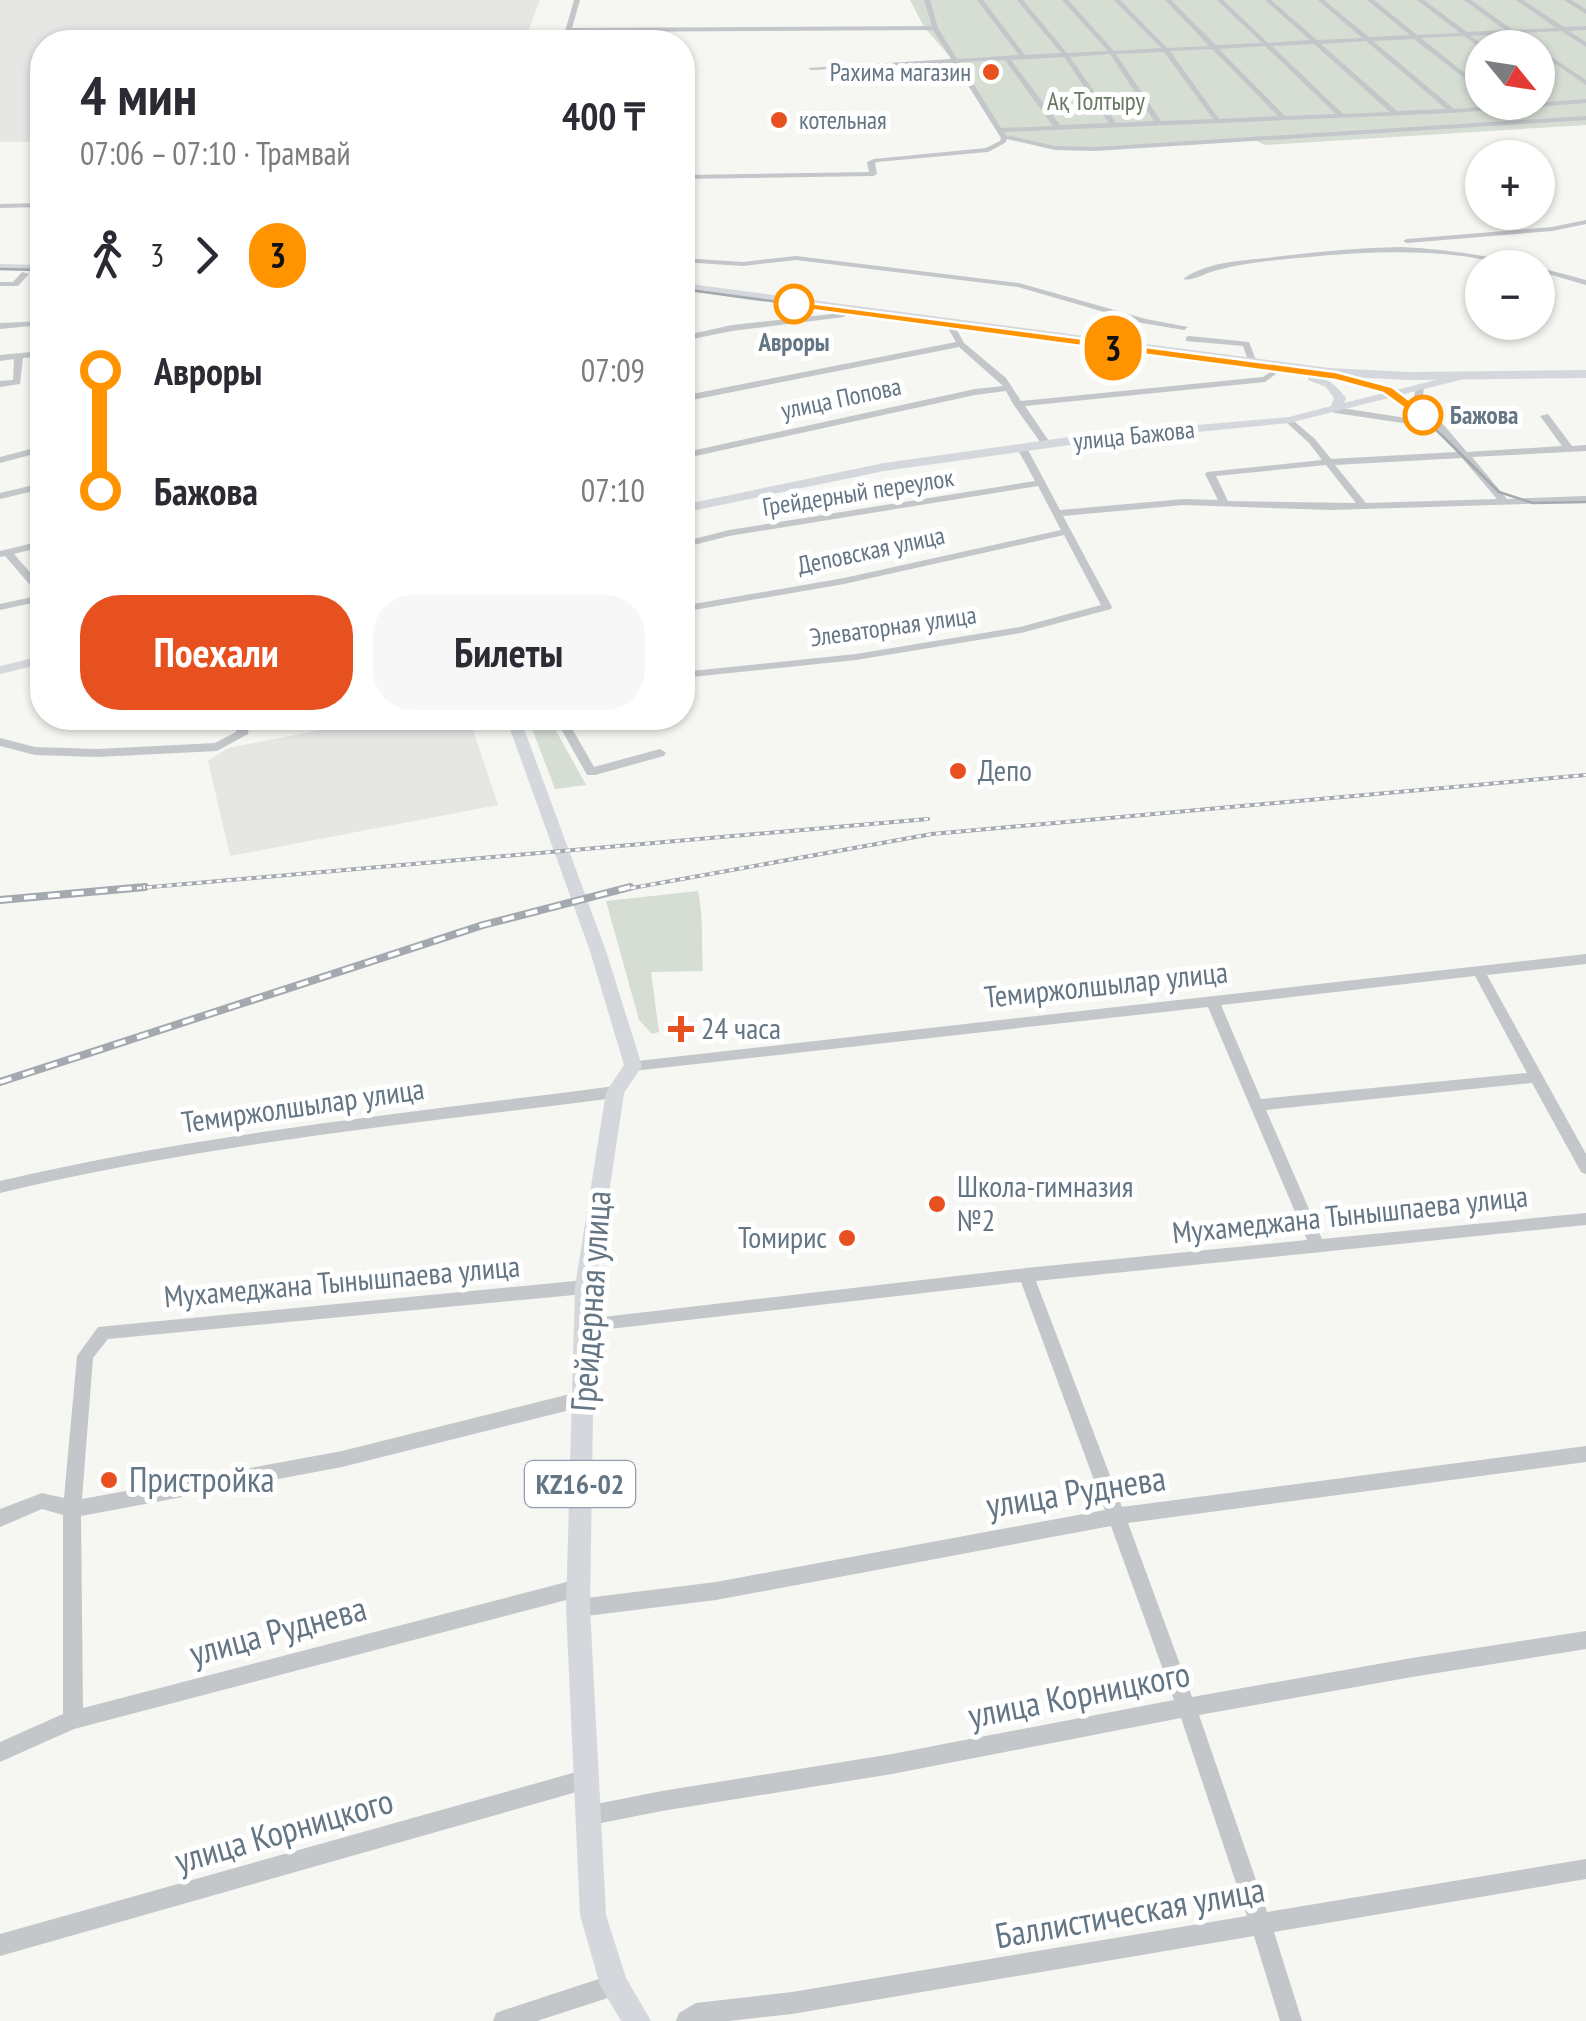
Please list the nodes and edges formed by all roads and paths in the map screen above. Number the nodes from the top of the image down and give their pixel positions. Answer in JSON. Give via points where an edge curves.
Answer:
{"nodes":[{"id":1,"x":577,"y":0,"type":"edge"},
{"id":2,"x":927,"y":0,"type":"edge"},
{"id":3,"x":980,"y":0,"type":"edge"},
{"id":4,"x":1020,"y":0,"type":"edge"},
{"id":5,"x":1065,"y":0,"type":"edge"},
{"id":6,"x":1117,"y":0,"type":"edge"},
{"id":7,"x":1168,"y":0,"type":"edge"},
{"id":8,"x":1220,"y":0,"type":"edge"},
{"id":9,"x":1268,"y":0,"type":"edge"},
{"id":10,"x":1320,"y":0,"type":"edge"},
{"id":11,"x":1370,"y":0,"type":"edge"},
{"id":12,"x":1420,"y":0,"type":"edge"},
{"id":13,"x":1467,"y":0,"type":"edge"},
{"id":14,"x":1519,"y":0,"type":"edge"},
{"id":15,"x":1567,"y":0,"type":"edge"},
{"id":16,"x":1586,"y":12,"type":"edge"},
{"id":17,"x":935,"y":28,"type":"junction"},
{"id":18,"x":1586,"y":28,"type":"edge"},
{"id":19,"x":1563,"y":29,"type":"junction"},
{"id":20,"x":568,"y":30,"type":"joint"},
{"id":21,"x":1509,"y":30,"type":"edge"},
{"id":22,"x":1546,"y":30,"type":"edge"},
{"id":23,"x":1465,"y":33,"type":"edge"},
{"id":24,"x":1465,"y":34,"type":"edge"},
{"id":25,"x":1419,"y":37,"type":"junction"},
{"id":26,"x":1367,"y":39,"type":"junction"},
{"id":27,"x":1315,"y":42,"type":"junction"},
{"id":28,"x":1267,"y":44,"type":"junction"},
{"id":29,"x":1586,"y":45,"type":"edge"},
{"id":30,"x":1214,"y":46,"type":"junction"},
{"id":31,"x":1166,"y":49,"type":"junction"},
{"id":32,"x":1112,"y":52,"type":"junction"},
{"id":33,"x":1065,"y":54,"type":"junction"},
{"id":34,"x":1023,"y":56,"type":"junction"},
{"id":35,"x":1006,"y":58,"type":"junction"},
{"id":36,"x":953,"y":60,"type":"junction"},
{"id":37,"x":1555,"y":62,"type":"edge"},
{"id":38,"x":811,"y":68,"type":"dead end"},
{"id":39,"x":1465,"y":76,"type":"edge"},
{"id":40,"x":1586,"y":83,"type":"edge"},
{"id":41,"x":1586,"y":101,"type":"edge"},
{"id":42,"x":1557,"y":104,"type":"edge"},
{"id":43,"x":1465,"y":109,"type":"edge"},
{"id":44,"x":1452,"y":111,"type":"junction"},
{"id":45,"x":1394,"y":112,"type":"junction"},
{"id":46,"x":1341,"y":114,"type":"junction"},
{"id":47,"x":1282,"y":117,"type":"junction"},
{"id":48,"x":1216,"y":118,"type":"junction"},
{"id":49,"x":1586,"y":118,"type":"edge"},
{"id":50,"x":1158,"y":122,"type":"junction"},
{"id":51,"x":1114,"y":125,"type":"junction"},
{"id":52,"x":1059,"y":129,"type":"junction"},
{"id":53,"x":1001,"y":134,"type":"junction"},
{"id":54,"x":695,"y":177,"type":"edge"},
{"id":55,"x":30,"y":205,"type":"edge"},
{"id":56,"x":0,"y":206,"type":"edge"},
{"id":57,"x":1586,"y":222,"type":"edge"},
{"id":58,"x":1367,"y":247,"type":"junction"},
{"id":59,"x":1465,"y":253,"type":"edge"},
{"id":60,"x":695,"y":261,"type":"edge"},
{"id":61,"x":0,"y":270,"type":"edge"},
{"id":62,"x":30,"y":271,"type":"edge"},
{"id":63,"x":30,"y":273,"type":"edge"},
{"id":64,"x":1555,"y":273,"type":"edge"},
{"id":65,"x":25,"y":274,"type":"junction"},
{"id":66,"x":1187,"y":279,"type":"dead end"},
{"id":67,"x":1586,"y":282,"type":"edge"},
{"id":68,"x":0,"y":284,"type":"edge"},
{"id":69,"x":695,"y":292,"type":"edge"},
{"id":70,"x":846,"y":313,"type":"junction"},
{"id":71,"x":30,"y":324,"type":"edge"},
{"id":72,"x":0,"y":326,"type":"edge"},
{"id":73,"x":1184,"y":328,"type":"dead end"},
{"id":74,"x":954,"y":333,"type":"junction"},
{"id":75,"x":695,"y":336,"type":"edge"},
{"id":76,"x":1189,"y":339,"type":"dead end"},
{"id":77,"x":30,"y":355,"type":"edge"},
{"id":78,"x":19,"y":356,"type":"junction"},
{"id":79,"x":0,"y":358,"type":"edge"},
{"id":80,"x":1253,"y":363,"type":"junction"},
{"id":81,"x":1272,"y":374,"type":"junction"},
{"id":82,"x":1585,"y":374,"type":"edge"},
{"id":83,"x":1460,"y":377,"type":"junction"},
{"id":84,"x":1312,"y":378,"type":"junction"},
{"id":85,"x":0,"y":384,"type":"edge"},
{"id":86,"x":1009,"y":388,"type":"junction"},
{"id":87,"x":1420,"y":388,"type":"junction"},
{"id":88,"x":695,"y":396,"type":"edge"},
{"id":89,"x":1018,"y":404,"type":"junction"},
{"id":90,"x":1336,"y":410,"type":"junction"},
{"id":91,"x":1545,"y":416,"type":"dead end"},
{"id":92,"x":1289,"y":420,"type":"junction"},
{"id":93,"x":1440,"y":426,"type":"junction"},
{"id":94,"x":1046,"y":444,"type":"junction"},
{"id":95,"x":1022,"y":448,"type":"junction"},
{"id":96,"x":1586,"y":448,"type":"edge"},
{"id":97,"x":1569,"y":449,"type":"junction"},
{"id":98,"x":30,"y":453,"type":"edge"},
{"id":99,"x":695,"y":453,"type":"edge"},
{"id":100,"x":1463,"y":453,"type":"junction"},
{"id":101,"x":0,"y":460,"type":"edge"},
{"id":102,"x":1330,"y":462,"type":"junction"},
{"id":103,"x":1042,"y":483,"type":"junction"},
{"id":104,"x":30,"y":489,"type":"edge"},
{"id":105,"x":0,"y":496,"type":"edge"},
{"id":106,"x":1586,"y":499,"type":"edge"},
{"id":107,"x":1223,"y":501,"type":"junction"},
{"id":108,"x":1504,"y":501,"type":"junction"},
{"id":109,"x":695,"y":506,"type":"edge"},
{"id":110,"x":1363,"y":506,"type":"junction"},
{"id":111,"x":1060,"y":513,"type":"junction"},
{"id":112,"x":1068,"y":530,"type":"junction"},
{"id":113,"x":695,"y":542,"type":"edge"},
{"id":114,"x":30,"y":547,"type":"edge"},
{"id":115,"x":4,"y":554,"type":"edge"},
{"id":116,"x":30,"y":582,"type":"edge"},
{"id":117,"x":30,"y":598,"type":"edge"},
{"id":118,"x":0,"y":607,"type":"edge"},
{"id":119,"x":695,"y":607,"type":"edge"},
{"id":120,"x":30,"y":663,"type":"edge"},
{"id":121,"x":0,"y":670,"type":"edge"},
{"id":122,"x":695,"y":674,"type":"edge"},
{"id":123,"x":242,"y":730,"type":"edge"},
{"id":124,"x":518,"y":730,"type":"edge"},
{"id":125,"x":569,"y":730,"type":"edge"},
{"id":126,"x":0,"y":742,"type":"edge"},
{"id":127,"x":660,"y":753,"type":"dead end"},
{"id":128,"x":1586,"y":959,"type":"edge"},
{"id":129,"x":1478,"y":970,"type":"junction"},
{"id":130,"x":1212,"y":1001,"type":"junction"},
{"id":131,"x":633,"y":1066,"type":"junction"},
{"id":132,"x":1537,"y":1077,"type":"junction"},
{"id":133,"x":615,"y":1092,"type":"junction"},
{"id":134,"x":1256,"y":1105,"type":"junction"},
{"id":135,"x":1586,"y":1168,"type":"edge"},
{"id":136,"x":0,"y":1188,"type":"edge"},
{"id":137,"x":1586,"y":1219,"type":"edge"},
{"id":138,"x":1317,"y":1246,"type":"junction"},
{"id":139,"x":1026,"y":1275,"type":"junction"},
{"id":140,"x":585,"y":1287,"type":"junction"},
{"id":141,"x":583,"y":1325,"type":"junction"},
{"id":142,"x":582,"y":1399,"type":"junction"},
{"id":143,"x":1586,"y":1454,"type":"edge"},
{"id":144,"x":72,"y":1509,"type":"junction"},
{"id":145,"x":1117,"y":1516,"type":"junction"},
{"id":146,"x":0,"y":1518,"type":"edge"},
{"id":147,"x":578,"y":1598,"type":"junction"},
{"id":148,"x":1586,"y":1640,"type":"edge"},
{"id":149,"x":1184,"y":1707,"type":"junction"},
{"id":150,"x":73,"y":1720,"type":"junction"},
{"id":151,"x":0,"y":1752,"type":"edge"},
{"id":152,"x":586,"y":1779,"type":"junction"},
{"id":153,"x":585,"y":1816,"type":"junction"},
{"id":154,"x":1586,"y":1869,"type":"edge"},
{"id":155,"x":1262,"y":1923,"type":"junction"},
{"id":156,"x":0,"y":1945,"type":"edge"},
{"id":157,"x":614,"y":1985,"type":"junction"},
{"id":158,"x":504,"y":2021,"type":"edge"},
{"id":159,"x":637,"y":2021,"type":"edge"},
{"id":160,"x":687,"y":2021,"type":"edge"},
{"id":161,"x":1292,"y":2021,"type":"edge"}],
"edges":[{"from":1,"to":20,"type":"street"},
{"from":2,"to":17,"type":"street"},
{"from":3,"to":34,"type":"street"},
{"from":4,"to":33,"type":"street"},
{"from":5,"to":32,"type":"street"},
{"from":6,"to":31,"type":"street"},
{"from":7,"to":30,"type":"street"},
{"from":8,"to":28,"type":"street"},
{"from":9,"to":27,"type":"street"},
{"from":10,"to":26,"type":"street"},
{"from":11,"to":25,"type":"street"},
{"from":12,"to":23,"type":"street"},
{"from":13,"to":21,"type":"street"},
{"from":14,"to":19,"type":"street"},
{"from":15,"to":16,"type":"street"},
{"from":17,"to":20,"type":"street"},
{"from":17,"to":36,"type":"street"},
{"from":18,"to":19,"type":"street"},
{"from":19,"to":22,"type":"street"},
{"from":19,"to":29,"type":"street"},
{"from":24,"to":25,"type":"street"},
{"from":25,"to":26,"type":"street"},
{"from":25,"to":39,"type":"street"},
{"from":26,"to":27,"type":"street"},
{"from":26,"to":44,"type":"street"},
{"from":27,"to":28,"type":"street"},
{"from":27,"to":45,"type":"street"},
{"from":28,"to":30,"type":"street"},
{"from":28,"to":46,"type":"street"},
{"from":30,"to":31,"type":"street"},
{"from":30,"to":47,"type":"street"},
{"from":31,"to":32,"type":"street"},
{"from":31,"to":48,"type":"street"},
{"from":32,"to":33,"type":"street"},
{"from":32,"to":50,"type":"street"},
{"from":33,"to":34,"type":"street"},
{"from":33,"to":51,"type":"street"},
{"from":34,"to":35,"type":"street"},
{"from":35,"to":36,"type":"street"},
{"from":35,"to":52,"type":"street"},
{"from":36,"to":38,"type":"street"},
{"from":36,"to":53,"type":"street"},
{"from":37,"to":40,"type":"street"},
{"from":41,"to":42,"type":"street"},
{"from":43,"to":44,"type":"street"},
{"from":44,"to":45,"type":"street"},
{"from":45,"to":46,"type":"street"},
{"from":46,"to":47,"type":"street"},
{"from":47,"to":48,"type":"street"},
{"from":48,"to":50,"type":"street"},
{"from":49,"to":53,"type":"street","via":[[1095,149],[1055,148]]},
{"from":50,"to":51,"type":"street"},
{"from":51,"to":52,"type":"street"},
{"from":52,"to":53,"type":"street"},
{"from":53,"to":54,"type":"street","via":[[1003,142],[988,150],[876,160],[873,174]]},
{"from":55,"to":56,"type":"street"},
{"from":57,"to":58,"type":"street"},
{"from":58,"to":59,"type":"street"},
{"from":58,"to":66,"type":"street","via":[[1252,262]]},
{"from":60,"to":73,"type":"street","via":[[796,258],[1019,286]]},
{"from":61,"to":62,"type":"highway"},
{"from":61,"to":65,"type":"highway"},
{"from":63,"to":65,"type":"highway"},
{"from":64,"to":67,"type":"street"},
{"from":65,"to":68,"type":"street","via":[[15,284]]},
{"from":69,"to":70,"type":"highway"},
{"from":70,"to":74,"type":"highway"},
{"from":70,"to":75,"type":"street"},
{"from":71,"to":72,"type":"street"},
{"from":74,"to":80,"type":"highway"},
{"from":74,"to":81,"type":"highway"},
{"from":74,"to":86,"type":"street"},
{"from":74,"to":88,"type":"street"},
{"from":76,"to":80,"type":"street","via":[[1246,344]]},
{"from":77,"to":78,"type":"street"},
{"from":78,"to":79,"type":"street"},
{"from":78,"to":85,"type":"street","via":[[17,382]]},
{"from":80,"to":83,"type":"highway"},
{"from":81,"to":84,"type":"highway"},
{"from":81,"to":89,"type":"street"},
{"from":82,"to":83,"type":"highway","name":"улица Бажова"},
{"from":83,"to":84,"type":"highway","via":[[1358,383]]},
{"from":83,"to":87,"type":"main road","name":"улица Бажова"},
{"from":84,"to":90,"type":"main road","via":[[1337,392]]},
{"from":86,"to":89,"type":"street"},
{"from":86,"to":99,"type":"street","name":"улица Попова"},
{"from":87,"to":90,"type":"main road","name":"улица Бажова"},
{"from":87,"to":93,"type":"street","via":[[1417,400]]},
{"from":89,"to":94,"type":"street"},
{"from":90,"to":92,"type":"main road","name":"улица Бажова"},
{"from":90,"to":93,"type":"street"},
{"from":91,"to":97,"type":"street"},
{"from":92,"to":94,"type":"main road","name":"улица Бажова"},
{"from":92,"to":102,"type":"street"},
{"from":93,"to":100,"type":"street"},
{"from":94,"to":95,"type":"main road","name":"улица Бажова"},
{"from":95,"to":103,"type":"street"},
{"from":95,"to":109,"type":"main road","name":"улица Бажова","via":[[884,467]]},
{"from":96,"to":97,"type":"street"},
{"from":97,"to":100,"type":"street"},
{"from":98,"to":101,"type":"street"},
{"from":100,"to":102,"type":"street"},
{"from":100,"to":108,"type":"street"},
{"from":102,"to":107,"type":"street","via":[[1210,474]]},
{"from":102,"to":110,"type":"street"},
{"from":103,"to":111,"type":"street"},
{"from":103,"to":113,"type":"street","name":"Грейдерный переулок"},
{"from":104,"to":105,"type":"street"},
{"from":106,"to":108,"type":"street"},
{"from":107,"to":110,"type":"street"},
{"from":107,"to":111,"type":"street"},
{"from":108,"to":110,"type":"street"},
{"from":111,"to":112,"type":"street"},
{"from":112,"to":119,"type":"street","name":"Деповская улица"},
{"from":112,"to":122,"type":"street","name":"Элеваторная улица","via":[[1108,606],[1021,630]]},
{"from":114,"to":115,"type":"street"},
{"from":115,"to":116,"type":"street"},
{"from":117,"to":118,"type":"street"},
{"from":120,"to":121,"type":"main road"},
{"from":123,"to":126,"type":"street","via":[[217,747],[66,754]]},
{"from":124,"to":131,"type":"main road"},
{"from":125,"to":127,"type":"street","via":[[591,772]]},
{"from":128,"to":129,"type":"street","name":"Темиржолшылар улица"},
{"from":129,"to":130,"type":"street","name":"Темиржолшылар улица"},
{"from":129,"to":132,"type":"street"},
{"from":130,"to":131,"type":"street","name":"Темиржолшылар улица"},
{"from":130,"to":134,"type":"street"},
{"from":131,"to":133,"type":"main road","name":"Грейдерная улица","number":"KZ16-02"},
{"from":132,"to":134,"type":"street"},
{"from":132,"to":135,"type":"street"},
{"from":133,"to":136,"type":"street","name":"Темиржолшылар улица","via":[[238,1138]]},
{"from":133,"to":140,"type":"main road","name":"Грейдерная улица","number":"KZ16-02"},
{"from":134,"to":138,"type":"street"},
{"from":137,"to":138,"type":"street","name":"Мухамеджана Тынышпаева улица"},
{"from":138,"to":139,"type":"street","name":"Мухамеджана Тынышпаева улица"},
{"from":139,"to":141,"type":"street","name":"Мухамеджана Тынышпаева улица"},
{"from":139,"to":145,"type":"street"},
{"from":140,"to":141,"type":"main road","name":"Грейдерная улица","number":"KZ16-02"},
{"from":140,"to":144,"type":"street","name":"Мухамеджана Тынышпаева улица","via":[[104,1332],[85,1356]]},
{"from":141,"to":142,"type":"main road","name":"Грейдерная улица","number":"KZ16-02"},
{"from":142,"to":144,"type":"street","via":[[342,1459]]},
{"from":142,"to":147,"type":"main road","name":"Грейдерная улица","number":"KZ16-02"},
{"from":143,"to":145,"type":"street","name":"улица Руднева"},
{"from":144,"to":146,"type":"street","via":[[42,1500]]},
{"from":144,"to":150,"type":"street"},
{"from":145,"to":147,"type":"street","name":"улица Руднева","via":[[716,1591]]},
{"from":145,"to":149,"type":"street"},
{"from":147,"to":150,"type":"street","name":"улица Руднева"},
{"from":147,"to":152,"type":"main road","name":"Грейдерная улица","number":"KZ16-02"},
{"from":148,"to":149,"type":"street","name":"улица Корницкого"},
{"from":149,"to":153,"type":"street","name":"улица Корницкого"},
{"from":149,"to":155,"type":"street"},
{"from":150,"to":151,"type":"street","name":"улица Руднева"},
{"from":152,"to":153,"type":"main road","name":"Грейдерная улица","number":"KZ16-02"},
{"from":152,"to":156,"type":"street","name":"улица Корницкого"},
{"from":153,"to":157,"type":"main road","name":"Грейдерная улица","number":"KZ16-02","via":[[592,1915]]},
{"from":154,"to":155,"type":"street","name":"Баллистическая улица"},
{"from":155,"to":160,"type":"street","name":"Баллистическая улица","via":[[696,2014]]},
{"from":155,"to":161,"type":"street"},
{"from":157,"to":158,"type":"street"},
{"from":157,"to":159,"type":"main road","name":"Грейдерная улица","number":"KZ16-02"}]}
